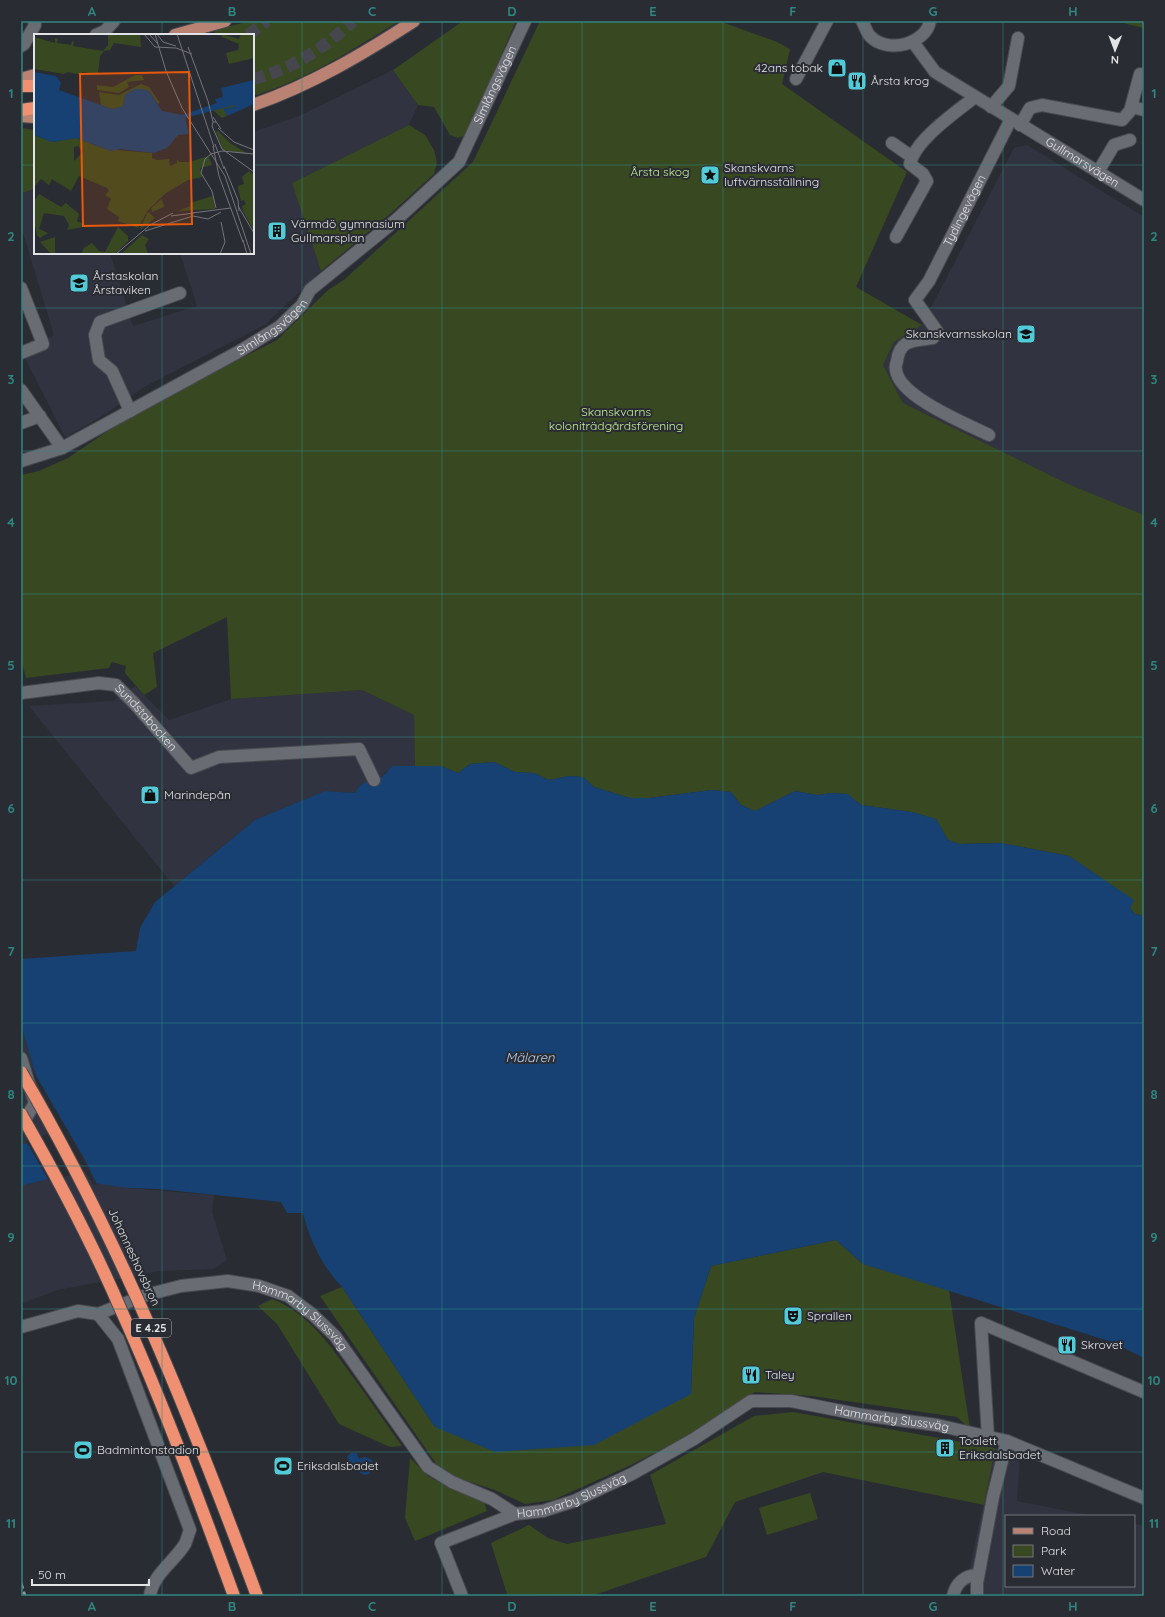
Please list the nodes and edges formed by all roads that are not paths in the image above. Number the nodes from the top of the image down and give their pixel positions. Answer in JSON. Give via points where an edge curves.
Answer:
{"nodes":[{"id":1,"x":34,"y":21,"type":"edge"},
{"id":2,"x":114,"y":21,"type":"edge"},
{"id":3,"x":225,"y":21,"type":"edge"},
{"id":4,"x":414,"y":21,"type":"edge"},
{"id":5,"x":525,"y":21,"type":"edge"},
{"id":6,"x":826,"y":21,"type":"edge"},
{"id":7,"x":862,"y":21,"type":"edge"},
{"id":8,"x":930,"y":21,"type":"edge"},
{"id":9,"x":98,"y":34,"type":"edge"},
{"id":10,"x":179,"y":34,"type":"edge"},
{"id":11,"x":32,"y":35,"type":"edge"},
{"id":12,"x":1018,"y":38,"type":"dead end"},
{"id":13,"x":913,"y":42,"type":"junction"},
{"id":14,"x":21,"y":46,"type":"edge"},
{"id":15,"x":1140,"y":74,"type":"dead end"},
{"id":16,"x":34,"y":75,"type":"edge"},
{"id":17,"x":21,"y":79,"type":"edge"},
{"id":18,"x":796,"y":79,"type":"dead end"},
{"id":19,"x":21,"y":86,"type":"edge"},
{"id":20,"x":34,"y":86,"type":"edge"},
{"id":21,"x":975,"y":97,"type":"junction"},
{"id":22,"x":254,"y":105,"type":"edge"},
{"id":23,"x":991,"y":106,"type":"junction"},
{"id":24,"x":1132,"y":107,"type":"junction"},
{"id":25,"x":34,"y":108,"type":"edge"},
{"id":26,"x":21,"y":110,"type":"edge"},
{"id":27,"x":1144,"y":110,"type":"edge"},
{"id":28,"x":21,"y":116,"type":"edge"},
{"id":29,"x":34,"y":117,"type":"edge"},
{"id":30,"x":1015,"y":122,"type":"junction"},
{"id":31,"x":1130,"y":140,"type":"dead end"},
{"id":32,"x":892,"y":143,"type":"dead end"},
{"id":33,"x":912,"y":157,"type":"junction"},
{"id":34,"x":1098,"y":172,"type":"junction"},
{"id":35,"x":1144,"y":200,"type":"edge"},
{"id":36,"x":896,"y":238,"type":"dead end"},
{"id":37,"x":21,"y":288,"type":"edge"},
{"id":38,"x":180,"y":293,"type":"dead end"},
{"id":39,"x":21,"y":353,"type":"edge"},
{"id":40,"x":21,"y":390,"type":"edge"},
{"id":41,"x":130,"y":411,"type":"junction"},
{"id":42,"x":40,"y":416,"type":"junction"},
{"id":43,"x":21,"y":423,"type":"edge"},
{"id":44,"x":989,"y":435,"type":"dead end"},
{"id":45,"x":62,"y":448,"type":"junction"},
{"id":46,"x":21,"y":461,"type":"edge"},
{"id":47,"x":21,"y":693,"type":"edge"},
{"id":48,"x":374,"y":780,"type":"dead end"},
{"id":49,"x":21,"y":1058,"type":"edge"},
{"id":50,"x":21,"y":1072,"type":"edge"},
{"id":51,"x":21,"y":1114,"type":"edge"},
{"id":52,"x":21,"y":1126,"type":"edge"},
{"id":53,"x":98,"y":1314,"type":"junction"},
{"id":54,"x":21,"y":1326,"type":"edge"},
{"id":55,"x":1144,"y":1392,"type":"edge"},
{"id":56,"x":988,"y":1437,"type":"junction"},
{"id":57,"x":1007,"y":1441,"type":"junction"},
{"id":58,"x":1144,"y":1498,"type":"edge"},
{"id":59,"x":516,"y":1514,"type":"junction"},
{"id":60,"x":978,"y":1575,"type":"junction"},
{"id":61,"x":150,"y":1596,"type":"edge"},
{"id":62,"x":234,"y":1596,"type":"edge"},
{"id":63,"x":257,"y":1596,"type":"edge"},
{"id":64,"x":462,"y":1596,"type":"edge"},
{"id":65,"x":953,"y":1596,"type":"edge"},
{"id":66,"x":977,"y":1596,"type":"edge"}],
"edges":[{"from":1,"to":11,"type":"street"},
{"from":2,"to":9,"type":"street"},
{"from":3,"to":10,"type":"main road"},
{"from":4,"to":22,"type":"main road","via":[[320,78]]},
{"from":5,"to":41,"type":"street","name":"Simlångsvägen","via":[[459,162],[396,220],[310,290],[302,305],[279,327]]},
{"from":6,"to":18,"type":"street"},
{"from":7,"to":13,"type":"street","via":[[871,37],[882,44],[897,46]]},
{"from":8,"to":13,"type":"street","via":[[923,34]]},
{"from":11,"to":14,"type":"street"},
{"from":12,"to":23,"type":"street","via":[[1009,86]]},
{"from":13,"to":21,"type":"street","name":"Gullmarsvägen","via":[[935,72]]},
{"from":15,"to":24,"type":"street"},
{"from":16,"to":17,"type":"main road"},
{"from":19,"to":20,"type":"highway"},
{"from":21,"to":23,"type":"street","name":"Gullmarsvägen"},
{"from":21,"to":33,"type":"street","via":[[934,130]]},
{"from":23,"to":30,"type":"street","name":"Gullmarsvägen"},
{"from":24,"to":27,"type":"street"},
{"from":24,"to":30,"type":"street","via":[[1127,117],[1117,120],[1042,105],[1030,108]]},
{"from":25,"to":26,"type":"highway"},
{"from":28,"to":29,"type":"main road"},
{"from":30,"to":34,"type":"street","name":"Gullmarsvägen"},
{"from":30,"to":44,"type":"street","name":"Tydingevägen","via":[[929,281],[915,300],[937,331],[933,338],[909,342],[901,347],[896,371],[903,385],[921,401]]},
{"from":31,"to":34,"type":"street","via":[[1114,144]]},
{"from":32,"to":33,"type":"street"},
{"from":33,"to":36,"type":"street","via":[[910,164],[924,174],[927,181]]},
{"from":34,"to":35,"type":"street","name":"Gullmarsvägen"},
{"from":37,"to":39,"type":"street","via":[[43,344]]},
{"from":38,"to":41,"type":"street","via":[[100,322],[95,335],[99,360],[112,371]]},
{"from":40,"to":42,"type":"street"},
{"from":41,"to":45,"type":"street","name":"Simlångsvägen"},
{"from":42,"to":43,"type":"street"},
{"from":42,"to":45,"type":"street"},
{"from":45,"to":46,"type":"street","name":"Simlångsvägen"},
{"from":47,"to":48,"type":"street","name":"Sundstabacken","via":[[99,683],[116,686],[191,768],[219,757],[359,749]]},
{"from":49,"to":52,"type":"street","via":[[35,1103]]},
{"from":50,"to":63,"type":"highway","name":"Johanneshovsbron","number":"E 4.25","bridge":true,"via":[[107,1229],[208,1464]]},
{"from":51,"to":62,"type":"highway","number":"E 4.25","bridge":true,"via":[[58,1179],[122,1310],[189,1474]]},
{"from":53,"to":54,"type":"street","via":[[78,1311]]},
{"from":53,"to":59,"type":"street","name":"Hammarby Slussväg","via":[[146,1295],[181,1286],[228,1281],[259,1286],[288,1296],[335,1336],[428,1467]]},
{"from":53,"to":61,"type":"street","via":[[118,1339],[190,1530],[185,1544],[161,1571]]},
{"from":55,"to":56,"type":"street","via":[[981,1323]]},
{"from":56,"to":57,"type":"street","name":"Hammarby Slussväg"},
{"from":56,"to":59,"type":"street","name":"Hammarby Slussväg","via":[[937,1424],[862,1415],[791,1400],[751,1401],[694,1439],[632,1474],[574,1501],[544,1511]]},
{"from":57,"to":58,"type":"street","name":"Hammarby Slussväg"},
{"from":57,"to":60,"type":"street"},
{"from":59,"to":64,"type":"street","via":[[441,1543]]},
{"from":60,"to":65,"type":"street","via":[[970,1575],[960,1581]]},
{"from":60,"to":66,"type":"street"}]}
